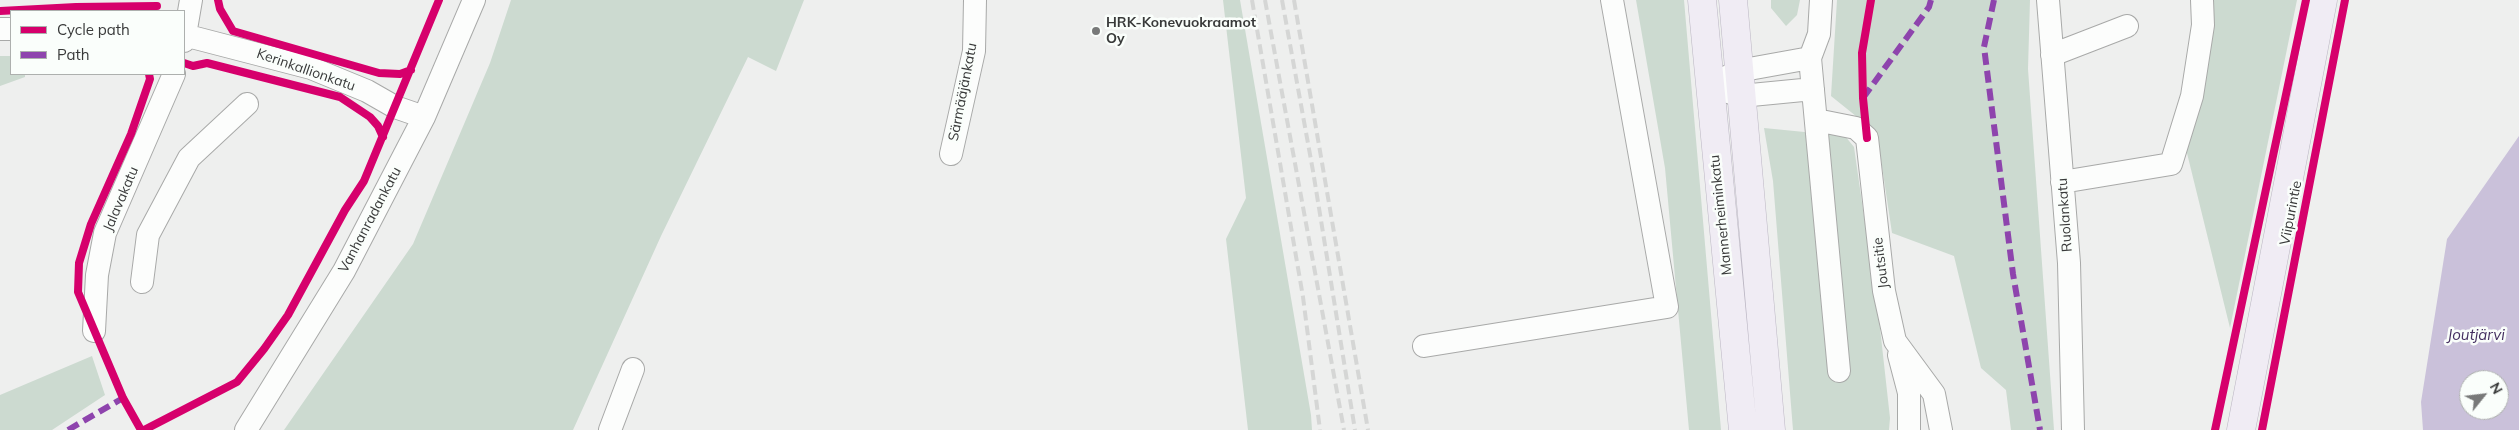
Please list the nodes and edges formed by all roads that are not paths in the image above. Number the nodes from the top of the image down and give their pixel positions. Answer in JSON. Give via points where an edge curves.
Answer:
{"nodes":[{"id":1,"x":191,"y":0,"type":"edge"},
{"id":2,"x":474,"y":0,"type":"edge"},
{"id":3,"x":975,"y":0,"type":"edge"},
{"id":4,"x":1612,"y":0,"type":"edge"},
{"id":5,"x":1702,"y":0,"type":"edge"},
{"id":6,"x":1733,"y":0,"type":"edge"},
{"id":7,"x":1821,"y":0,"type":"edge"},
{"id":8,"x":2048,"y":0,"type":"edge"},
{"id":9,"x":2202,"y":0,"type":"edge"},
{"id":10,"x":2323,"y":0,"type":"edge"},
{"id":11,"x":2128,"y":26,"type":"dead end"},
{"id":12,"x":185,"y":32,"type":"edge"},
{"id":13,"x":185,"y":37,"type":"edge"},
{"id":14,"x":2052,"y":55,"type":"junction"},
{"id":15,"x":1810,"y":58,"type":"junction"},
{"id":16,"x":174,"y":75,"type":"edge"},
{"id":17,"x":1739,"y":83,"type":"junction"},
{"id":18,"x":1710,"y":86,"type":"junction"},
{"id":19,"x":1813,"y":89,"type":"junction"},
{"id":20,"x":247,"y":104,"type":"dead end"},
{"id":21,"x":424,"y":117,"type":"junction"},
{"id":22,"x":1816,"y":120,"type":"junction"},
{"id":23,"x":951,"y":154,"type":"dead end"},
{"id":24,"x":2062,"y":182,"type":"junction"},
{"id":25,"x":142,"y":282,"type":"dead end"},
{"id":26,"x":94,"y":331,"type":"dead end"},
{"id":27,"x":1894,"y":340,"type":"junction"},
{"id":28,"x":1424,"y":346,"type":"dead end"},
{"id":29,"x":633,"y":369,"type":"dead end"},
{"id":30,"x":1839,"y":371,"type":"dead end"},
{"id":31,"x":246,"y":430,"type":"edge"},
{"id":32,"x":610,"y":430,"type":"edge"},
{"id":33,"x":1743,"y":430,"type":"edge"},
{"id":34,"x":1771,"y":430,"type":"edge"},
{"id":35,"x":1908,"y":430,"type":"edge"},
{"id":36,"x":1941,"y":430,"type":"edge"},
{"id":37,"x":2073,"y":430,"type":"edge"},
{"id":38,"x":2241,"y":430,"type":"edge"}],
"edges":[{"from":1,"to":12,"type":"street"},
{"from":2,"to":21,"type":"street","name":"Vanhanradankatu"},
{"from":3,"to":23,"type":"street","name":"Särmääjänkatu","via":[[974,51]]},
{"from":4,"to":28,"type":"street","via":[[1667,308]]},
{"from":5,"to":18,"type":"main road","name":"Mannerheiminkatu"},
{"from":6,"to":17,"type":"main road"},
{"from":7,"to":15,"type":"street","via":[[1820,34]]},
{"from":8,"to":14,"type":"street","name":"Ruolankatu"},
{"from":9,"to":24,"type":"street","via":[[2203,25],[2192,96],[2171,164]]},
{"from":10,"to":38,"type":"main road","name":"Viipurintie"},
{"from":11,"to":14,"type":"street"},
{"from":13,"to":21,"type":"street","name":"Kerinkallionkatu","via":[[311,68]]},
{"from":14,"to":24,"type":"street","name":"Ruolankatu"},
{"from":15,"to":17,"type":"street"},
{"from":15,"to":19,"type":"street"},
{"from":16,"to":26,"type":"street","name":"Jalavakatu","via":[[105,233],[96,275]]},
{"from":17,"to":18,"type":"street"},
{"from":17,"to":19,"type":"street"},
{"from":17,"to":34,"type":"main road"},
{"from":18,"to":33,"type":"main road","name":"Mannerheiminkatu"},
{"from":19,"to":22,"type":"street"},
{"from":20,"to":25,"type":"street","via":[[189,158],[148,235]]},
{"from":21,"to":31,"type":"street","name":"Vanhanradankatu","via":[[344,271]]},
{"from":22,"to":27,"type":"street","name":"Joutsitie","via":[[1856,128],[1867,138],[1884,291]]},
{"from":22,"to":30,"type":"street"},
{"from":24,"to":37,"type":"street","name":"Ruolankatu","via":[[2069,263]]},
{"from":27,"to":35,"type":"street","via":[[1909,393]]},
{"from":27,"to":36,"type":"street","name":"Joutsitie","via":[[1934,394]]},
{"from":29,"to":32,"type":"street"}]}
